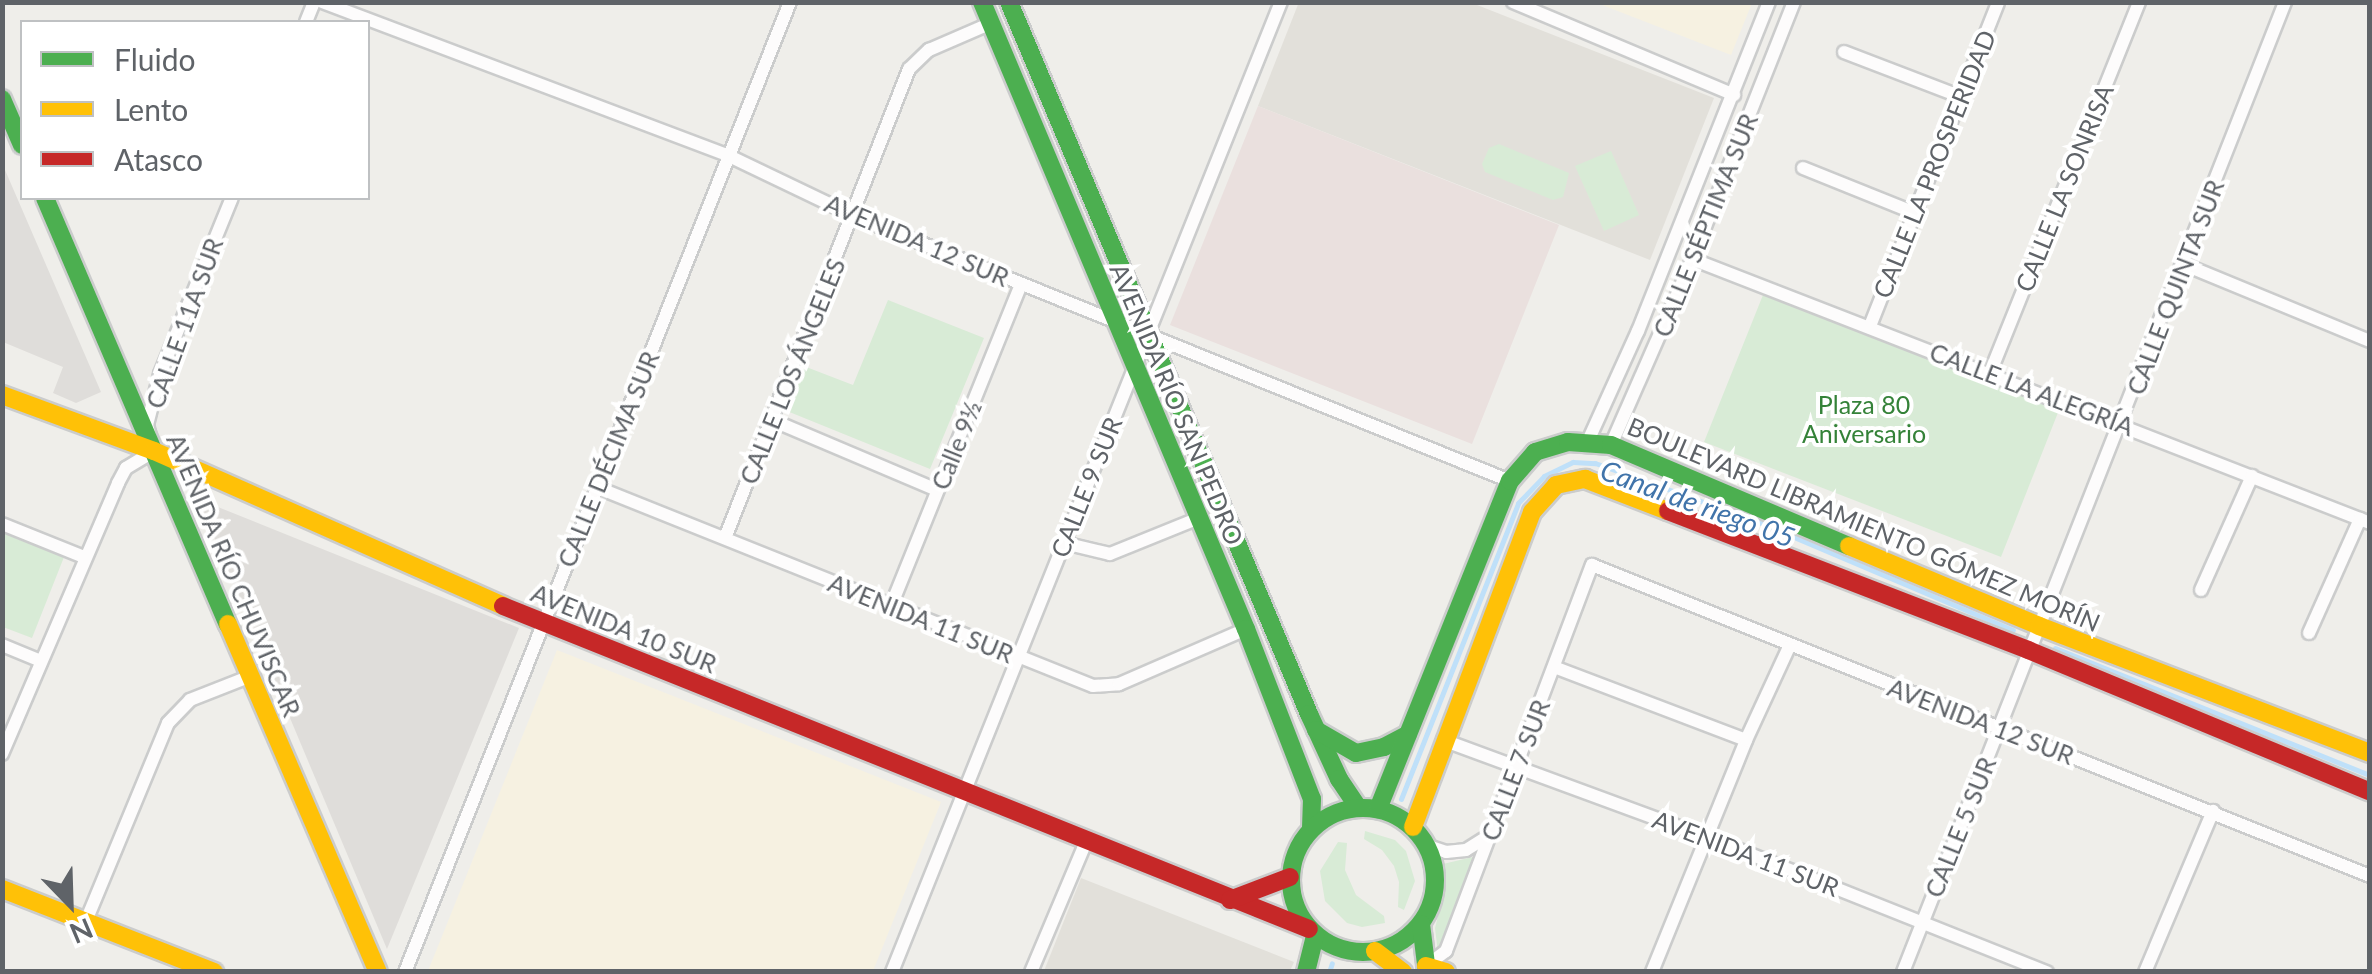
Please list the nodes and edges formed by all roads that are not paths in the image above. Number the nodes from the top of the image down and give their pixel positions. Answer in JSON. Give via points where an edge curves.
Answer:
{"nodes":[{"id":1,"x":322,"y":2,"type":"edge"},
{"id":2,"x":790,"y":2,"type":"edge"},
{"id":3,"x":982,"y":2,"type":"edge"},
{"id":4,"x":1009,"y":2,"type":"edge"},
{"id":5,"x":1281,"y":2,"type":"edge"},
{"id":6,"x":1513,"y":2,"type":"edge"},
{"id":7,"x":1770,"y":2,"type":"edge"},
{"id":8,"x":1794,"y":2,"type":"edge"},
{"id":9,"x":1998,"y":2,"type":"edge"},
{"id":10,"x":2139,"y":2,"type":"edge"},
{"id":11,"x":2285,"y":2,"type":"edge"},
{"id":12,"x":370,"y":20,"type":"edge"},
{"id":13,"x":370,"y":20,"type":"edge"},
{"id":14,"x":991,"y":23,"type":"junction"},
{"id":15,"x":1844,"y":52,"type":"dead end"},
{"id":16,"x":1734,"y":95,"type":"junction"},
{"id":17,"x":1961,"y":97,"type":"junction"},
{"id":18,"x":2,"y":99,"type":"edge"},
{"id":19,"x":20,"y":140,"type":"edge"},
{"id":20,"x":729,"y":156,"type":"junction"},
{"id":21,"x":1803,"y":168,"type":"dead end"},
{"id":22,"x":46,"y":200,"type":"edge"},
{"id":23,"x":231,"y":200,"type":"edge"},
{"id":24,"x":1915,"y":214,"type":"junction"},
{"id":25,"x":854,"y":216,"type":"junction"},
{"id":26,"x":1692,"y":259,"type":"junction"},
{"id":27,"x":2183,"y":264,"type":"junction"},
{"id":28,"x":1021,"y":285,"type":"junction"},
{"id":29,"x":1114,"y":320,"type":"junction"},
{"id":30,"x":1870,"y":326,"type":"junction"},
{"id":31,"x":1148,"y":334,"type":"junction"},
{"id":32,"x":2370,"y":341,"type":"edge"},
{"id":33,"x":1134,"y":368,"type":"junction"},
{"id":34,"x":1990,"y":373,"type":"junction"},
{"id":35,"x":2,"y":395,"type":"edge"},
{"id":36,"x":772,"y":420,"type":"junction"},
{"id":37,"x":2122,"y":424,"type":"junction"},
{"id":38,"x":1588,"y":441,"type":"junction"},
{"id":39,"x":1611,"y":445,"type":"junction"},
{"id":40,"x":154,"y":451,"type":"junction"},
{"id":41,"x":2252,"y":476,"type":"junction"},
{"id":42,"x":1510,"y":480,"type":"junction"},
{"id":43,"x":596,"y":487,"type":"junction"},
{"id":44,"x":937,"y":490,"type":"junction"},
{"id":45,"x":1199,"y":518,"type":"junction"},
{"id":46,"x":2365,"y":521,"type":"edge"},
{"id":47,"x":2,"y":524,"type":"edge"},
{"id":48,"x":725,"y":538,"type":"junction"},
{"id":49,"x":1064,"y":543,"type":"junction"},
{"id":50,"x":84,"y":557,"type":"junction"},
{"id":51,"x":1592,"y":565,"type":"joint"},
{"id":52,"x":2201,"y":590,"type":"dead end"},
{"id":53,"x":892,"y":606,"type":"junction"},
{"id":54,"x":542,"y":623,"type":"junction"},
{"id":55,"x":2039,"y":626,"type":"junction"},
{"id":56,"x":1246,"y":629,"type":"junction"},
{"id":57,"x":2310,"y":633,"type":"dead end"},
{"id":58,"x":2,"y":645,"type":"edge"},
{"id":59,"x":1789,"y":647,"type":"junction"},
{"id":60,"x":2028,"y":650,"type":"junction"},
{"id":61,"x":1018,"y":658,"type":"junction"},
{"id":62,"x":41,"y":661,"type":"junction"},
{"id":63,"x":1554,"y":667,"type":"junction"},
{"id":64,"x":251,"y":676,"type":"junction"},
{"id":65,"x":2000,"y":729,"type":"junction"},
{"id":66,"x":1316,"y":730,"type":"junction"},
{"id":67,"x":1408,"y":734,"type":"junction"},
{"id":68,"x":1443,"y":740,"type":"junction"},
{"id":69,"x":1746,"y":740,"type":"junction"},
{"id":70,"x":2370,"y":753,"type":"edge"},
{"id":71,"x":2,"y":754,"type":"edge"},
{"id":72,"x":1518,"y":768,"type":"junction"},
{"id":73,"x":964,"y":792,"type":"junction"},
{"id":74,"x":2370,"y":792,"type":"edge"},
{"id":75,"x":1358,"y":807,"type":"junction"},
{"id":76,"x":1378,"y":808,"type":"junction"},
{"id":77,"x":2213,"y":810,"type":"junction"},
{"id":78,"x":1413,"y":826,"type":"junction"},
{"id":79,"x":1311,"y":828,"type":"junction"},
{"id":80,"x":1492,"y":834,"type":"junction"},
{"id":81,"x":1708,"y":836,"type":"junction"},
{"id":82,"x":1086,"y":842,"type":"junction"},
{"id":83,"x":1428,"y":846,"type":"junction"},
{"id":84,"x":2370,"y":876,"type":"edge"},
{"id":85,"x":1290,"y":877,"type":"junction"},
{"id":86,"x":2,"y":889,"type":"edge"},
{"id":87,"x":1230,"y":900,"type":"junction"},
{"id":88,"x":86,"y":922,"type":"junction"},
{"id":89,"x":1922,"y":922,"type":"junction"},
{"id":90,"x":1421,"y":924,"type":"junction"},
{"id":91,"x":1312,"y":932,"type":"junction"},
{"id":92,"x":1372,"y":952,"type":"junction"},
{"id":93,"x":1427,"y":969,"type":"edge"},
{"id":94,"x":214,"y":972,"type":"edge"},
{"id":95,"x":378,"y":972,"type":"edge"},
{"id":96,"x":405,"y":972,"type":"edge"},
{"id":97,"x":892,"y":972,"type":"edge"},
{"id":98,"x":1031,"y":972,"type":"edge"},
{"id":99,"x":1306,"y":972,"type":"edge"},
{"id":100,"x":1346,"y":972,"type":"edge"},
{"id":101,"x":1402,"y":972,"type":"edge"},
{"id":102,"x":1446,"y":972,"type":"edge"},
{"id":103,"x":1652,"y":972,"type":"edge"},
{"id":104,"x":1903,"y":972,"type":"edge"},
{"id":105,"x":2047,"y":972,"type":"edge"},
{"id":106,"x":2145,"y":972,"type":"edge"}],
"edges":[{"from":1,"to":12,"type":"street","name":"AVENIDA 12 SUR"},
{"from":2,"to":20,"type":"street","name":"CALLE DÉCIMA SUR"},
{"from":3,"to":14,"type":"main road","name":"AVENIDA RÍO SAN PEDRO"},
{"from":4,"to":31,"type":"main road","name":"AVENIDA RÍO SAN PEDRO"},
{"from":5,"to":31,"type":"street","name":"CALLE 9 SUR"},
{"from":6,"to":16,"type":"street"},
{"from":7,"to":16,"type":"street","name":"CALLE SÉPTIMA SUR"},
{"from":8,"to":26,"type":"street","name":"CALLE SÉPTIMA SUR"},
{"from":9,"to":17,"type":"street","name":"CALLE LA PROSPERIDAD"},
{"from":10,"to":34,"type":"street","name":"CALLE LA SONRISA"},
{"from":11,"to":27,"type":"street","name":"CALLE QUINTA SUR"},
{"from":13,"to":20,"type":"street","name":"AVENIDA 12 SUR"},
{"from":14,"to":25,"type":"street","name":"CALLE LOS ÁNGELES","via":[[914,62]]},
{"from":14,"to":29,"type":"main road","name":"AVENIDA RÍO SAN PEDRO"},
{"from":15,"to":17,"type":"street"},
{"from":16,"to":38,"type":"street","name":"CALLE SÉPTIMA SUR"},
{"from":17,"to":24,"type":"street","name":"CALLE LA PROSPERIDAD"},
{"from":18,"to":19,"type":"main road"},
{"from":20,"to":25,"type":"street","name":"AVENIDA 12 SUR"},
{"from":20,"to":43,"type":"street","name":"CALLE DÉCIMA SUR"},
{"from":21,"to":24,"type":"street"},
{"from":22,"to":40,"type":"main road","name":"AVENIDA RÍO CHUVISCAR"},
{"from":23,"to":40,"type":"street","name":"CALLE 11A SUR","via":[[160,374],[147,425]]},
{"from":24,"to":30,"type":"street","name":"CALLE LA PROSPERIDAD"},
{"from":25,"to":28,"type":"street","name":"AVENIDA 12 SUR"},
{"from":25,"to":36,"type":"street","name":"CALLE LOS ÁNGELES"},
{"from":26,"to":30,"type":"street","name":"CALLE LA ALEGRÍA"},
{"from":26,"to":39,"type":"street","name":"CALLE SÉPTIMA SUR"},
{"from":27,"to":32,"type":"street"},
{"from":27,"to":37,"type":"street","name":"CALLE QUINTA SUR"},
{"from":28,"to":29,"type":"street","name":"AVENIDA 12 SUR"},
{"from":28,"to":44,"type":"street","name":"Calle 9½"},
{"from":29,"to":31,"type":"street","name":"AVENIDA 12 SUR"},
{"from":29,"to":33,"type":"main road","name":"AVENIDA RÍO SAN PEDRO"},
{"from":30,"to":34,"type":"street","name":"CALLE LA ALEGRÍA"},
{"from":31,"to":33,"type":"street","name":"CALLE 9 SUR"},
{"from":31,"to":42,"type":"street","name":"AVENIDA 12 SUR"},
{"from":31,"to":66,"type":"main road","name":"AVENIDA RÍO SAN PEDRO"},
{"from":33,"to":45,"type":"main road","name":"AVENIDA RÍO SAN PEDRO"},
{"from":33,"to":49,"type":"street","name":"CALLE 9 SUR"},
{"from":34,"to":37,"type":"street","name":"CALLE LA ALEGRÍA"},
{"from":35,"to":40,"type":"main road","name":"AVENIDA 10 SUR"},
{"from":36,"to":44,"type":"street"},
{"from":36,"to":48,"type":"street","name":"CALLE LOS ÁNGELES"},
{"from":37,"to":41,"type":"street","name":"CALLE LA ALEGRÍA"},
{"from":37,"to":55,"type":"street","name":"CALLE QUINTA SUR"},
{"from":38,"to":39,"type":"main road","name":"BOULEVARD LIBRAMIENTO GÓMEZ MORÍN"},
{"from":38,"to":42,"type":"main road","name":"BOULEVARD LIBRAMIENTO GÓMEZ MORÍN","via":[[1536,452]]},
{"from":39,"to":55,"type":"main road","name":"BOULEVARD LIBRAMIENTO GÓMEZ MORÍN"},
{"from":40,"to":50,"type":"street","via":[[126,468]]},
{"from":40,"to":54,"type":"main road","name":"AVENIDA 10 SUR"},
{"from":40,"to":64,"type":"main road","name":"AVENIDA RÍO CHUVISCAR"},
{"from":41,"to":46,"type":"street","name":"CALLE LA ALEGRÍA"},
{"from":41,"to":52,"type":"street"},
{"from":42,"to":67,"type":"main road","name":"BOULEVARD LIBRAMIENTO GÓMEZ MORÍN"},
{"from":43,"to":48,"type":"street","name":"AVENIDA 11 SUR"},
{"from":43,"to":54,"type":"street","name":"CALLE DÉCIMA SUR"},
{"from":44,"to":53,"type":"street","name":"Calle 9½"},
{"from":45,"to":49,"type":"street","via":[[1110,554]]},
{"from":45,"to":56,"type":"main road","name":"AVENIDA RÍO SAN PEDRO"},
{"from":46,"to":57,"type":"street"},
{"from":47,"to":50,"type":"street"},
{"from":48,"to":53,"type":"street","name":"AVENIDA 11 SUR"},
{"from":49,"to":61,"type":"street","name":"CALLE 9 SUR"},
{"from":50,"to":62,"type":"street"},
{"from":51,"to":59,"type":"street","name":"AVENIDA 12 SUR"},
{"from":51,"to":63,"type":"street","name":"CALLE 7 SUR"},
{"from":53,"to":61,"type":"street","name":"AVENIDA 11 SUR"},
{"from":54,"to":73,"type":"main road","name":"AVENIDA 10 SUR"},
{"from":54,"to":96,"type":"street","name":"CALLE DÉCIMA SUR"},
{"from":55,"to":60,"type":"street","name":"CALLE 5 SUR"},
{"from":55,"to":70,"type":"main road","name":"BOULEVARD LIBRAMIENTO GÓMEZ MORÍN"},
{"from":56,"to":61,"type":"street","name":"AVENIDA 11 SUR","via":[[1110,686]]},
{"from":56,"to":79,"type":"main road","name":"AVENIDA RÍO SAN PEDRO","via":[[1312,798]]},
{"from":58,"to":62,"type":"street"},
{"from":59,"to":65,"type":"street","name":"AVENIDA 12 SUR"},
{"from":59,"to":69,"type":"street"},
{"from":60,"to":65,"type":"street","name":"CALLE 5 SUR"},
{"from":60,"to":68,"type":"main road","name":"BOULEVARD LIBRAMIENTO GÓMEZ MORÍN","via":[[1619,490],[1571,480],[1544,494],[1532,512]]},
{"from":60,"to":74,"type":"main road","name":"BOULEVARD LIBRAMIENTO GÓMEZ MORÍN"},
{"from":61,"to":73,"type":"street","name":"CALLE 9 SUR"},
{"from":62,"to":71,"type":"street"},
{"from":63,"to":69,"type":"street"},
{"from":63,"to":72,"type":"street","name":"CALLE 7 SUR"},
{"from":64,"to":88,"type":"street","via":[[190,700],[168,722]]},
{"from":64,"to":95,"type":"main road","name":"AVENIDA RÍO CHUVISCAR"},
{"from":65,"to":77,"type":"street","name":"AVENIDA 12 SUR"},
{"from":65,"to":89,"type":"street","name":"CALLE 5 SUR"},
{"from":66,"to":67,"type":"main road","via":[[1356,753]]},
{"from":66,"to":75,"type":"main road","name":"AVENIDA RÍO SAN PEDRO"},
{"from":67,"to":76,"type":"main road","name":"BOULEVARD LIBRAMIENTO GÓMEZ MORÍN"},
{"from":68,"to":72,"type":"street","name":"AVENIDA 11 SUR"},
{"from":68,"to":78,"type":"main road","name":"BOULEVARD LIBRAMIENTO GÓMEZ MORÍN"},
{"from":69,"to":81,"type":"street"},
{"from":72,"to":80,"type":"street","name":"CALLE 7 SUR"},
{"from":72,"to":81,"type":"street","name":"AVENIDA 11 SUR"},
{"from":73,"to":82,"type":"main road","name":"AVENIDA 10 SUR"},
{"from":73,"to":97,"type":"street","name":"CALLE 9 SUR"},
{"from":75,"to":76,"type":"main road"},
{"from":75,"to":79,"type":"main road"},
{"from":76,"to":78,"type":"main road"},
{"from":77,"to":84,"type":"street","name":"AVENIDA 12 SUR"},
{"from":77,"to":106,"type":"street"},
{"from":78,"to":83,"type":"main road"},
{"from":79,"to":85,"type":"main road"},
{"from":80,"to":83,"type":"street","via":[[1466,850]]},
{"from":80,"to":93,"type":"street","name":"CALLE 7 SUR","via":[[1446,951]]},
{"from":81,"to":89,"type":"street","name":"AVENIDA 11 SUR"},
{"from":81,"to":103,"type":"street"},
{"from":82,"to":87,"type":"main road","name":"AVENIDA 10 SUR"},
{"from":82,"to":98,"type":"street"},
{"from":83,"to":90,"type":"main road","via":[[1436,886]]},
{"from":85,"to":87,"type":"main road"},
{"from":85,"to":91,"type":"main road","via":[[1292,896]]},
{"from":86,"to":88,"type":"main road"},
{"from":87,"to":91,"type":"main road","name":"AVENIDA 10 SUR"},
{"from":88,"to":94,"type":"main road"},
{"from":89,"to":104,"type":"street","name":"CALLE 5 SUR"},
{"from":89,"to":105,"type":"street","name":"AVENIDA 11 SUR"},
{"from":90,"to":92,"type":"main road"},
{"from":90,"to":93,"type":"main road"},
{"from":91,"to":92,"type":"main road","via":[[1349,952]]},
{"from":91,"to":99,"type":"main road"},
{"from":92,"to":100,"type":"main road"},
{"from":92,"to":101,"type":"main road"},
{"from":93,"to":102,"type":"main road"}]}
